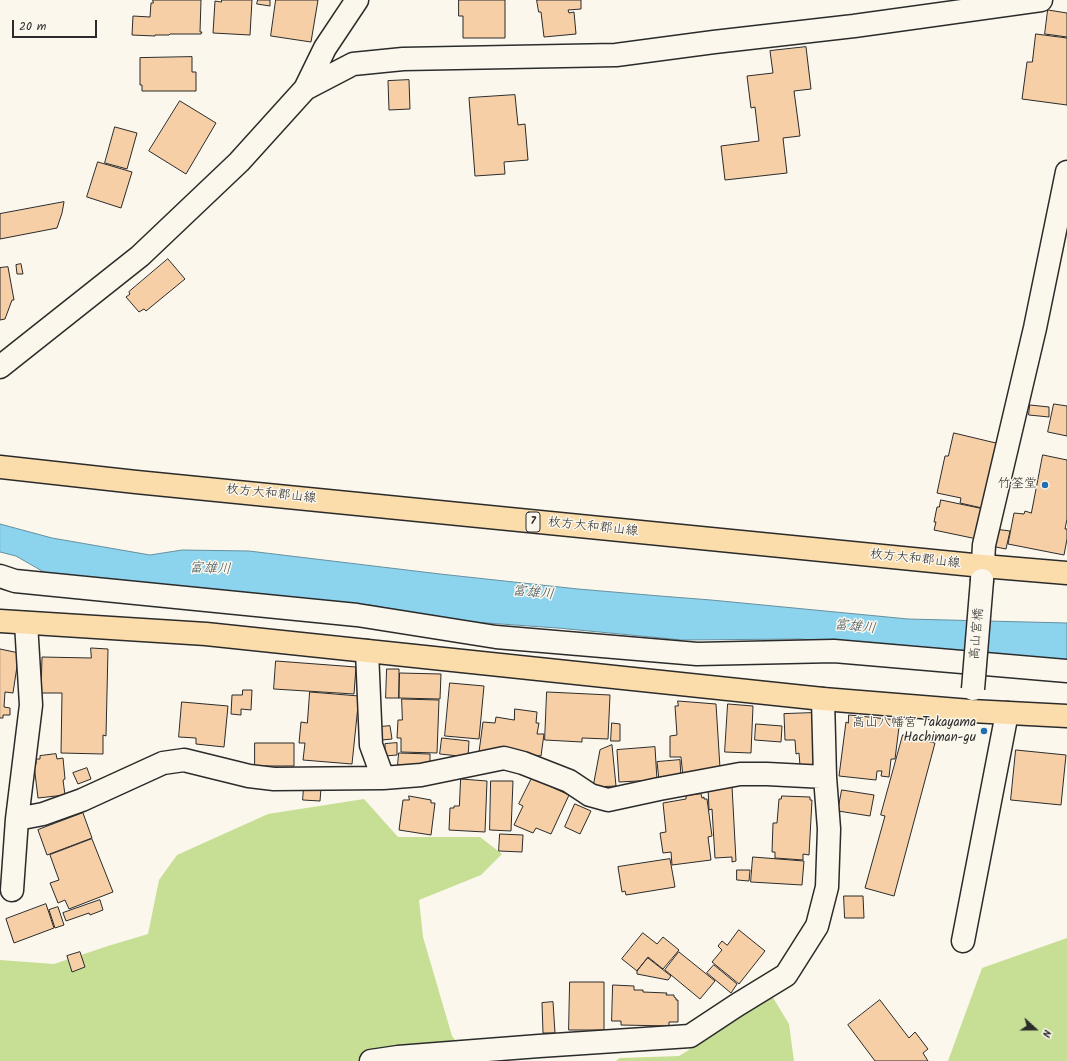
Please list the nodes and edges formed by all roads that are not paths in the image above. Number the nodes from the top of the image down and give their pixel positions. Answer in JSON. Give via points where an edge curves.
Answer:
{"nodes":[{"id":1,"x":357,"y":0,"type":"edge"},
{"id":2,"x":1040,"y":0,"type":"edge"},
{"id":3,"x":305,"y":90,"type":"junction"},
{"id":4,"x":1067,"y":172,"type":"edge"},
{"id":5,"x":0,"y":367,"type":"edge"},
{"id":6,"x":0,"y":466,"type":"edge"},
{"id":7,"x":982,"y":573,"type":"junction"},
{"id":8,"x":1067,"y":573,"type":"edge"},
{"id":9,"x":0,"y":576,"type":"edge"},
{"id":10,"x":0,"y":621,"type":"edge"},
{"id":11,"x":26,"y":622,"type":"junction"},
{"id":12,"x":367,"y":651,"type":"junction"},
{"id":13,"x":1067,"y":671,"type":"edge"},
{"id":14,"x":823,"y":699,"type":"junction"},
{"id":15,"x":971,"y":711,"type":"junction"},
{"id":16,"x":1007,"y":713,"type":"junction"},
{"id":17,"x":1067,"y":716,"type":"edge"},
{"id":18,"x":825,"y":777,"type":"junction"},
{"id":19,"x":384,"y":778,"type":"junction"},
{"id":20,"x":11,"y":826,"type":"edge"},
{"id":21,"x":12,"y":890,"type":"dead end"},
{"id":22,"x":963,"y":941,"type":"dead end"},
{"id":23,"x":395,"y":1059,"type":"edge"},
{"id":24,"x":371,"y":1061,"type":"edge"}],
"edges":[{"from":1,"to":3,"type":"street","via":[[325,48]]},
{"from":2,"to":3,"type":"street","via":[[616,55],[403,59],[353,64]]},
{"from":3,"to":5,"type":"street","via":[[239,162],[140,256]]},
{"from":4,"to":7,"type":"street","name":"高山宮橋","via":[[1035,328],[984,545]]},
{"from":6,"to":7,"type":"main road","name":"枚方大和郡山線","number":"7"},
{"from":7,"to":8,"type":"main road","name":"枚方大和郡山線","number":"7"},
{"from":7,"to":15,"type":"street","name":"高山宮橋","bridge":true},
{"from":9,"to":13,"type":"street","via":[[15,581],[357,615],[496,637],[697,654],[834,651]]},
{"from":10,"to":11,"type":"main road"},
{"from":11,"to":12,"type":"main road","via":[[206,634]]},
{"from":11,"to":20,"type":"street","via":[[31,705]]},
{"from":12,"to":14,"type":"main road"},
{"from":12,"to":19,"type":"street","via":[[371,745]]},
{"from":14,"to":15,"type":"main road"},
{"from":14,"to":18,"type":"street"},
{"from":15,"to":16,"type":"main road"},
{"from":16,"to":17,"type":"main road"},
{"from":16,"to":22,"type":"street"},
{"from":18,"to":19,"type":"street","via":[[740,774],[608,800],[590,795],[569,781],[504,758],[421,775]]},
{"from":18,"to":23,"type":"street","via":[[829,829],[827,887],[817,926],[786,975],[690,1036]]},
{"from":19,"to":20,"type":"street","via":[[274,779],[249,776],[184,760],[164,763],[82,800]]},
{"from":20,"to":21,"type":"street"},
{"from":23,"to":24,"type":"street"}]}
